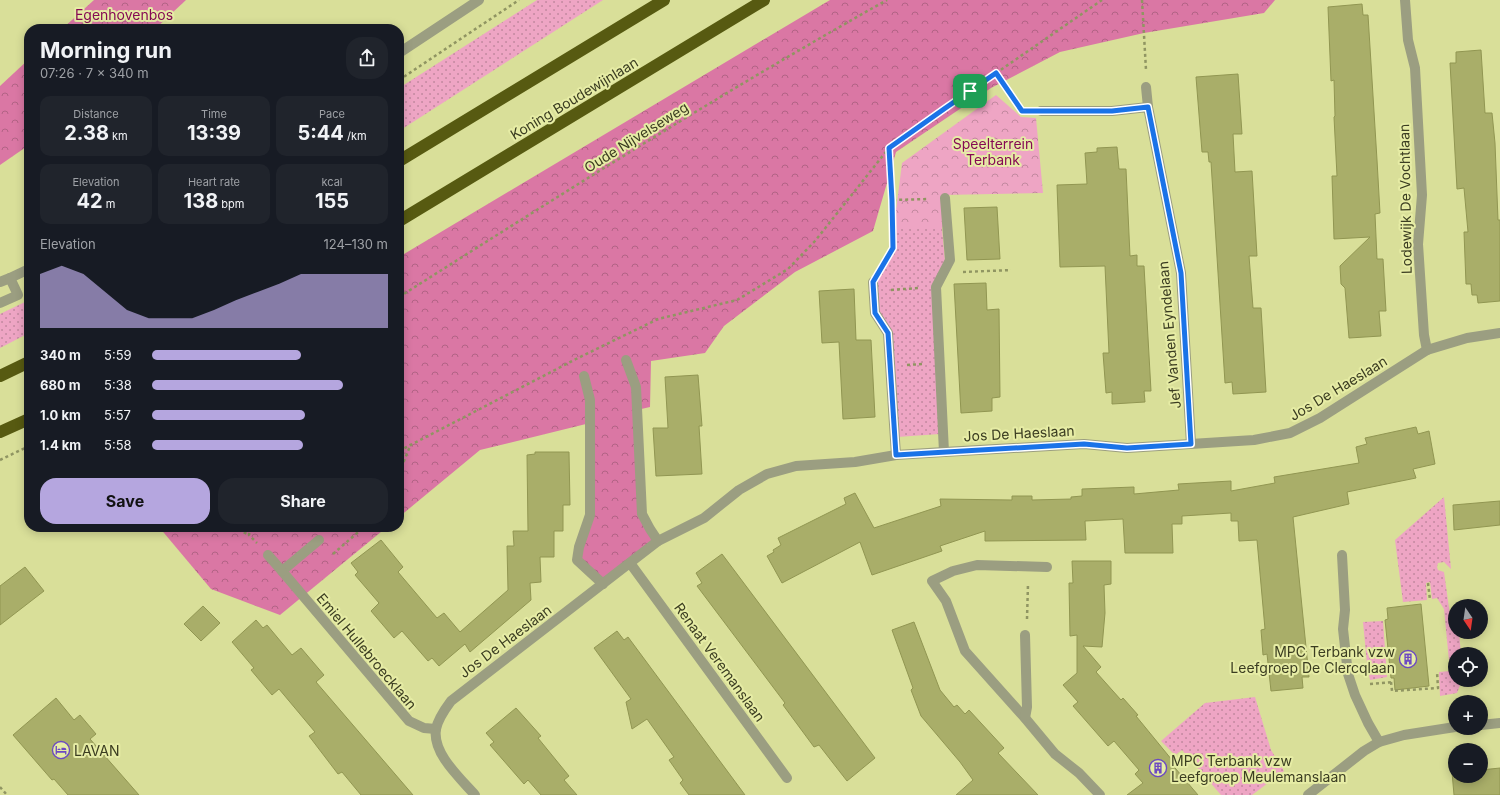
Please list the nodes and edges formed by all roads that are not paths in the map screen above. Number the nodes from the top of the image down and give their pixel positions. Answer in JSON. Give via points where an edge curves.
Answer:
{"nodes":[{"id":1,"x":479,"y":0,"type":"edge"},
{"id":2,"x":664,"y":0,"type":"edge"},
{"id":3,"x":764,"y":0,"type":"edge"},
{"id":4,"x":1405,"y":0,"type":"edge"},
{"id":5,"x":404,"y":50,"type":"edge"},
{"id":6,"x":1146,"y":86,"type":"road end"},
{"id":7,"x":1148,"y":107,"type":"junction"},
{"id":8,"x":1041,"y":111,"type":"road end"},
{"id":9,"x":404,"y":158,"type":"edge"},
{"id":10,"x":945,"y":198,"type":"road end"},
{"id":11,"x":404,"y":218,"type":"edge"},
{"id":12,"x":24,"y":271,"type":"edge"},
{"id":13,"x":5,"y":280,"type":"edge"},
{"id":14,"x":874,"y":287,"type":"road end"},
{"id":15,"x":0,"y":303,"type":"edge"},
{"id":16,"x":1500,"y":333,"type":"edge"},
{"id":17,"x":1427,"y":350,"type":"junction"},
{"id":18,"x":626,"y":360,"type":"dead end"},
{"id":19,"x":24,"y":364,"type":"edge"},
{"id":20,"x":0,"y":376,"type":"edge"},
{"id":21,"x":584,"y":376,"type":"dead end"},
{"id":22,"x":24,"y":421,"type":"edge"},
{"id":23,"x":0,"y":432,"type":"edge"},
{"id":24,"x":1191,"y":444,"type":"junction"},
{"id":25,"x":944,"y":452,"type":"junction"},
{"id":26,"x":896,"y":455,"type":"junction"},
{"id":27,"x":319,"y":540,"type":"dead end"},
{"id":28,"x":658,"y":542,"type":"junction"},
{"id":29,"x":268,"y":555,"type":"dead end"},
{"id":30,"x":1342,"y":555,"type":"dead end"},
{"id":31,"x":630,"y":563,"type":"junction"},
{"id":32,"x":1047,"y":567,"type":"dead end"},
{"id":33,"x":282,"y":571,"type":"junction"},
{"id":34,"x":602,"y":584,"type":"junction"},
{"id":35,"x":1024,"y":635,"type":"road end"},
{"id":36,"x":1025,"y":718,"type":"junction"},
{"id":37,"x":1500,"y":723,"type":"edge"},
{"id":38,"x":1488,"y":724,"type":"edge"},
{"id":39,"x":1448,"y":728,"type":"edge"},
{"id":40,"x":436,"y":729,"type":"junction"},
{"id":41,"x":1379,"y":742,"type":"junction"},
{"id":42,"x":787,"y":778,"type":"dead end"},
{"id":43,"x":475,"y":795,"type":"edge"},
{"id":44,"x":1100,"y":795,"type":"edge"},
{"id":45,"x":1308,"y":795,"type":"edge"}],
"edges":[{"from":1,"to":5,"type":"street"},
{"from":2,"to":9,"type":"highway"},
{"from":3,"to":11,"type":"highway","name":"Koning Boudewijnlaan"},
{"from":4,"to":17,"type":"street","name":"Lodewijk De Vochtlaan","via":[[1408,40],[1415,68],[1422,195],[1418,244]]},
{"from":6,"to":7,"type":"street","name":"Jef Vanden Eyndelaan"},
{"from":7,"to":8,"type":"street","via":[[1112,111]]},
{"from":7,"to":24,"type":"street","name":"Jef Vanden Eyndelaan","via":[[1181,273]]},
{"from":10,"to":25,"type":"street","name":"Jos De Haeslaan","via":[[950,260],[936,287]]},
{"from":12,"to":13,"type":"street"},
{"from":13,"to":15,"type":"street","via":[[18,295]]},
{"from":14,"to":26,"type":"street","via":[[875,313],[888,333]]},
{"from":16,"to":17,"type":"street","name":"Jos De Haeslaan","via":[[1467,338]]},
{"from":17,"to":24,"type":"street","name":"Jos De Haeslaan","via":[[1320,418],[1290,433],[1254,440]]},
{"from":18,"to":28,"type":"street","via":[[636,387],[642,514]]},
{"from":19,"to":20,"type":"highway"},
{"from":21,"to":34,"type":"street","via":[[590,400],[590,515],[577,560]]},
{"from":22,"to":23,"type":"highway"},
{"from":24,"to":25,"type":"street","name":"Jos De Haeslaan","via":[[1127,448],[1084,444]]},
{"from":25,"to":26,"type":"street","name":"Jos De Haeslaan"},
{"from":26,"to":28,"type":"street","name":"Jos De Haeslaan","via":[[855,462],[796,466],[767,474],[739,490],[704,518]]},
{"from":27,"to":33,"type":"street"},
{"from":28,"to":31,"type":"street","name":"Jos De Haeslaan"},
{"from":29,"to":33,"type":"street","name":"Emiel Hullebroecklaan"},
{"from":30,"to":41,"type":"street","via":[[1345,610],[1343,629],[1348,674],[1355,695]]},
{"from":31,"to":34,"type":"street","name":"Jos De Haeslaan"},
{"from":31,"to":42,"type":"street","name":"Renaat Veremanslaan"},
{"from":32,"to":36,"type":"street","via":[[977,565],[953,571],[932,581],[946,600],[966,651]]},
{"from":33,"to":40,"type":"street","name":"Emiel Hullebroecklaan","via":[[409,722],[424,728]]},
{"from":34,"to":40,"type":"street","name":"Jos De Haeslaan","via":[[451,701]]},
{"from":35,"to":36,"type":"street","via":[[1027,707]]},
{"from":36,"to":44,"type":"street","via":[[1055,754],[1079,773]]},
{"from":37,"to":38,"type":"street"},
{"from":39,"to":41,"type":"street"},
{"from":40,"to":43,"type":"street","via":[[437,743],[442,756]]},
{"from":41,"to":45,"type":"street"}]}
